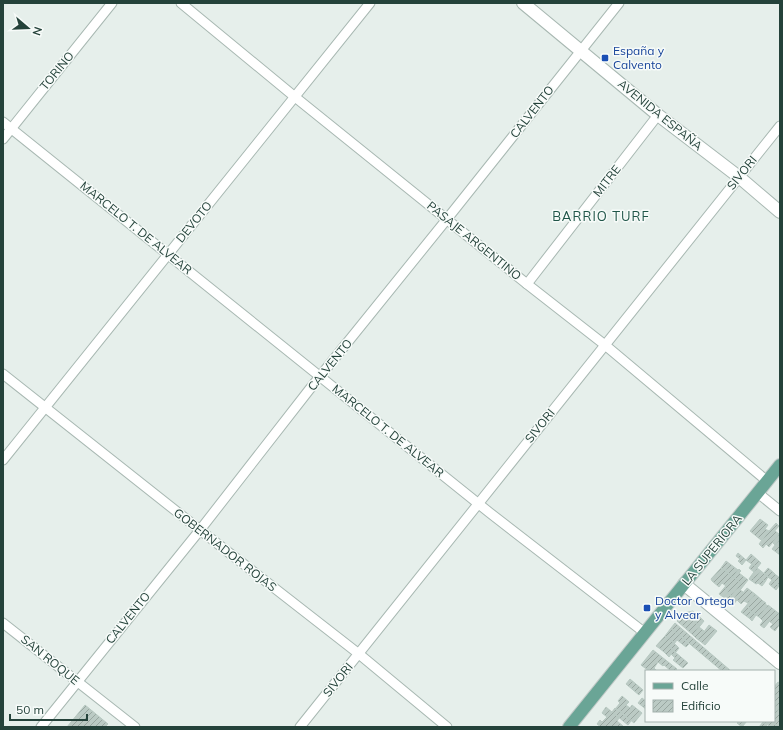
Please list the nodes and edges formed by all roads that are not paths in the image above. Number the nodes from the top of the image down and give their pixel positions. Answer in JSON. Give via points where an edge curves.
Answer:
{"nodes":[{"id":1,"x":112,"y":3,"type":"edge"},
{"id":2,"x":181,"y":3,"type":"edge"},
{"id":3,"x":370,"y":3,"type":"edge"},
{"id":4,"x":523,"y":3,"type":"edge"},
{"id":5,"x":619,"y":3,"type":"edge"},
{"id":6,"x":581,"y":50,"type":"junction"},
{"id":7,"x":295,"y":97,"type":"junction"},
{"id":8,"x":658,"y":115,"type":"junction"},
{"id":9,"x":3,"y":122,"type":"edge"},
{"id":10,"x":780,"y":126,"type":"edge"},
{"id":11,"x":11,"y":128,"type":"junction"},
{"id":12,"x":3,"y":138,"type":"edge"},
{"id":13,"x":739,"y":177,"type":"junction"},
{"id":14,"x":780,"y":212,"type":"edge"},
{"id":15,"x":447,"y":219,"type":"junction"},
{"id":16,"x":168,"y":254,"type":"junction"},
{"id":17,"x":526,"y":284,"type":"junction"},
{"id":18,"x":605,"y":345,"type":"junction"},
{"id":19,"x":3,"y":374,"type":"edge"},
{"id":20,"x":320,"y":377,"type":"junction"},
{"id":21,"x":45,"y":408,"type":"junction"},
{"id":22,"x":3,"y":460,"type":"edge"},
{"id":23,"x":780,"y":466,"type":"edge"},
{"id":24,"x":768,"y":481,"type":"junction"},
{"id":25,"x":758,"y":493,"type":"junction"},
{"id":26,"x":478,"y":504,"type":"junction"},
{"id":27,"x":780,"y":511,"type":"edge"},
{"id":28,"x":200,"y":530,"type":"junction"},
{"id":29,"x":684,"y":584,"type":"junction"},
{"id":30,"x":3,"y":623,"type":"edge"},
{"id":31,"x":645,"y":633,"type":"junction"},
{"id":32,"x":359,"y":654,"type":"junction"},
{"id":33,"x":780,"y":663,"type":"edge"},
{"id":34,"x":77,"y":682,"type":"junction"},
{"id":35,"x":41,"y":727,"type":"edge"},
{"id":36,"x":135,"y":727,"type":"edge"},
{"id":37,"x":300,"y":727,"type":"edge"},
{"id":38,"x":447,"y":727,"type":"edge"},
{"id":39,"x":569,"y":727,"type":"edge"}],
"edges":[{"from":1,"to":11,"type":"street","name":"TORINO"},
{"from":2,"to":7,"type":"street","name":"PASAJE ARGENTINO"},
{"from":3,"to":7,"type":"street","name":"DEVOTO"},
{"from":4,"to":6,"type":"street","name":"AVENIDA ESPAÑA"},
{"from":5,"to":6,"type":"street","name":"CALVENTO"},
{"from":6,"to":8,"type":"street","name":"AVENIDA ESPAÑA"},
{"from":6,"to":15,"type":"street","name":"CALVENTO"},
{"from":7,"to":15,"type":"street","name":"PASAJE ARGENTINO"},
{"from":7,"to":16,"type":"street","name":"DEVOTO"},
{"from":8,"to":13,"type":"street","name":"AVENIDA ESPAÑA"},
{"from":8,"to":17,"type":"street","name":"MITRE"},
{"from":9,"to":11,"type":"street","name":"MARCELO T. DE ALVEAR"},
{"from":10,"to":13,"type":"street","name":"SIVORI"},
{"from":11,"to":12,"type":"street","name":"TORINO"},
{"from":11,"to":16,"type":"street","name":"MARCELO T. DE ALVEAR"},
{"from":13,"to":14,"type":"street","name":"AVENIDA ESPAÑA"},
{"from":13,"to":18,"type":"street","name":"SIVORI"},
{"from":15,"to":17,"type":"street","name":"PASAJE ARGENTINO"},
{"from":15,"to":20,"type":"street","name":"CALVENTO"},
{"from":16,"to":20,"type":"street","name":"MARCELO T. DE ALVEAR"},
{"from":16,"to":21,"type":"street","name":"DEVOTO"},
{"from":17,"to":18,"type":"street","name":"PASAJE ARGENTINO"},
{"from":18,"to":24,"type":"street","name":"PASAJE ARGENTINO"},
{"from":18,"to":26,"type":"street","name":"SIVORI"},
{"from":19,"to":21,"type":"street","name":"GOBERNADOR ROJAS"},
{"from":20,"to":26,"type":"street","name":"MARCELO T. DE ALVEAR"},
{"from":20,"to":28,"type":"street","name":"CALVENTO"},
{"from":21,"to":22,"type":"street","name":"DEVOTO"},
{"from":21,"to":28,"type":"street","name":"GOBERNADOR ROJAS"},
{"from":23,"to":24,"type":"main road","name":"LA SUPERIORA"},
{"from":24,"to":25,"type":"main road","name":"LA SUPERIORA"},
{"from":25,"to":27,"type":"street"},
{"from":25,"to":29,"type":"main road","name":"LA SUPERIORA"},
{"from":26,"to":31,"type":"street","name":"MARCELO T. DE ALVEAR"},
{"from":26,"to":32,"type":"street","name":"SIVORI"},
{"from":28,"to":32,"type":"street","name":"GOBERNADOR ROJAS"},
{"from":28,"to":34,"type":"street","name":"CALVENTO"},
{"from":29,"to":31,"type":"main road","name":"LA SUPERIORA"},
{"from":29,"to":33,"type":"street"},
{"from":30,"to":34,"type":"street","name":"SAN ROQUE"},
{"from":31,"to":39,"type":"main road","name":"LA SUPERIORA"},
{"from":32,"to":37,"type":"street","name":"SIVORI"},
{"from":32,"to":38,"type":"street","name":"GOBERNADOR ROJAS"},
{"from":34,"to":35,"type":"street","name":"CALVENTO"},
{"from":34,"to":36,"type":"street","name":"SAN ROQUE"}]}
